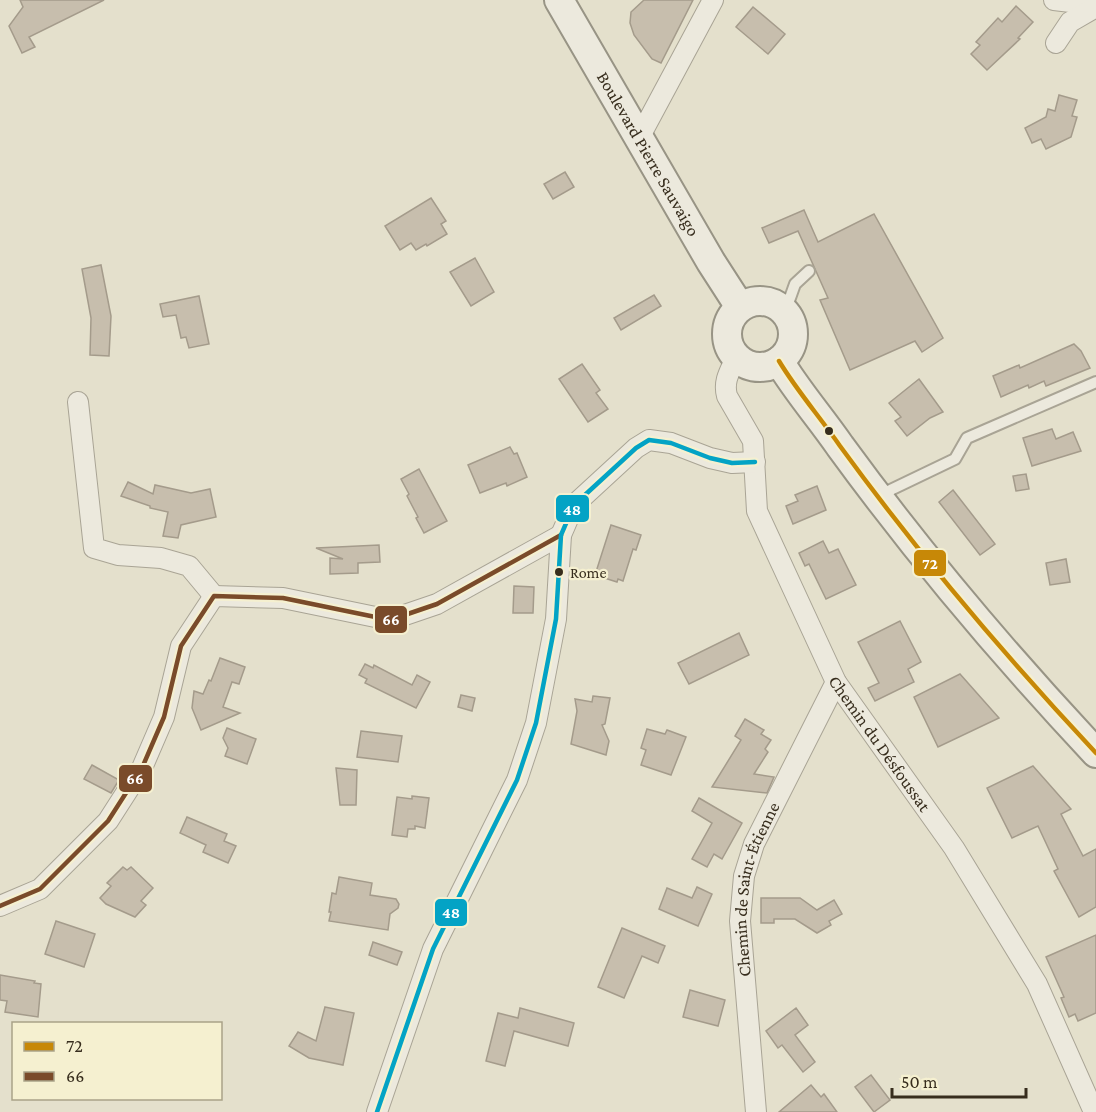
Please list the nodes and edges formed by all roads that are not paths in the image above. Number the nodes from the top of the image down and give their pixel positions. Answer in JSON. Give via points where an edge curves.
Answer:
{"nodes":[{"id":1,"x":559,"y":0,"type":"edge"},
{"id":2,"x":713,"y":0,"type":"edge"},
{"id":3,"x":1054,"y":0,"type":"edge"},
{"id":4,"x":1096,"y":6,"type":"edge"},
{"id":5,"x":1056,"y":43,"type":"dead end"},
{"id":6,"x":639,"y":138,"type":"junction"},
{"id":7,"x":809,"y":271,"type":"dead end"},
{"id":8,"x":740,"y":307,"type":"junction"},
{"id":9,"x":785,"y":312,"type":"junction"},
{"id":10,"x":736,"y":358,"type":"junction"},
{"id":11,"x":779,"y":361,"type":"junction"},
{"id":12,"x":1096,"y":382,"type":"edge"},
{"id":13,"x":78,"y":402,"type":"dead end"},
{"id":14,"x":755,"y":462,"type":"junction"},
{"id":15,"x":877,"y":496,"type":"junction"},
{"id":16,"x":561,"y":535,"type":"junction"},
{"id":17,"x":214,"y":596,"type":"junction"},
{"id":18,"x":836,"y":682,"type":"junction"},
{"id":19,"x":1096,"y":753,"type":"edge"},
{"id":20,"x":0,"y":906,"type":"edge"},
{"id":21,"x":376,"y":1112,"type":"edge"},
{"id":22,"x":756,"y":1112,"type":"edge"},
{"id":23,"x":1094,"y":1112,"type":"edge"}],
"edges":[{"from":1,"to":6,"type":"main road","name":"Boulevard Pierre Sauvaigo"},
{"from":2,"to":6,"type":"street"},
{"from":3,"to":4,"type":"street"},
{"from":4,"to":5,"type":"street","via":[[1070,22]]},
{"from":6,"to":8,"type":"main road","name":"Boulevard Pierre Sauvaigo"},
{"from":7,"to":9,"type":"lane","via":[[795,284]]},
{"from":8,"to":9,"type":"main road","via":[[759,300]]},
{"from":8,"to":10,"type":"main road","via":[[732,315],[726,337]]},
{"from":9,"to":11,"type":"main road","via":[[793,334],[791,345]]},
{"from":10,"to":11,"type":"main road","via":[[757,367]]},
{"from":10,"to":14,"type":"street","name":"Chemin du Désfoussat","via":[[725,388],[753,441]]},
{"from":11,"to":15,"type":"main road"},
{"from":12,"to":15,"type":"lane","via":[[967,438],[955,459]]},
{"from":13,"to":17,"type":"street","via":[[94,548],[189,566]]},
{"from":14,"to":16,"type":"street","via":[[732,463],[649,440],[574,505]]},
{"from":14,"to":18,"type":"street","name":"Chemin du Désfoussat","via":[[757,511]]},
{"from":15,"to":19,"type":"main road","via":[[1049,703]]},
{"from":16,"to":17,"type":"street","via":[[437,604],[390,620],[283,598]]},
{"from":16,"to":21,"type":"street","via":[[556,619],[532,735],[517,780],[433,949]]},
{"from":17,"to":20,"type":"street","via":[[180,646],[164,717],[142,768],[108,821],[40,889]]},
{"from":18,"to":22,"type":"street","name":"Chemin de Saint-Étienne","via":[[754,844],[744,876],[740,921]]},
{"from":18,"to":23,"type":"street","name":"Chemin du Désfoussat","via":[[954,848],[1037,984]]}]}
